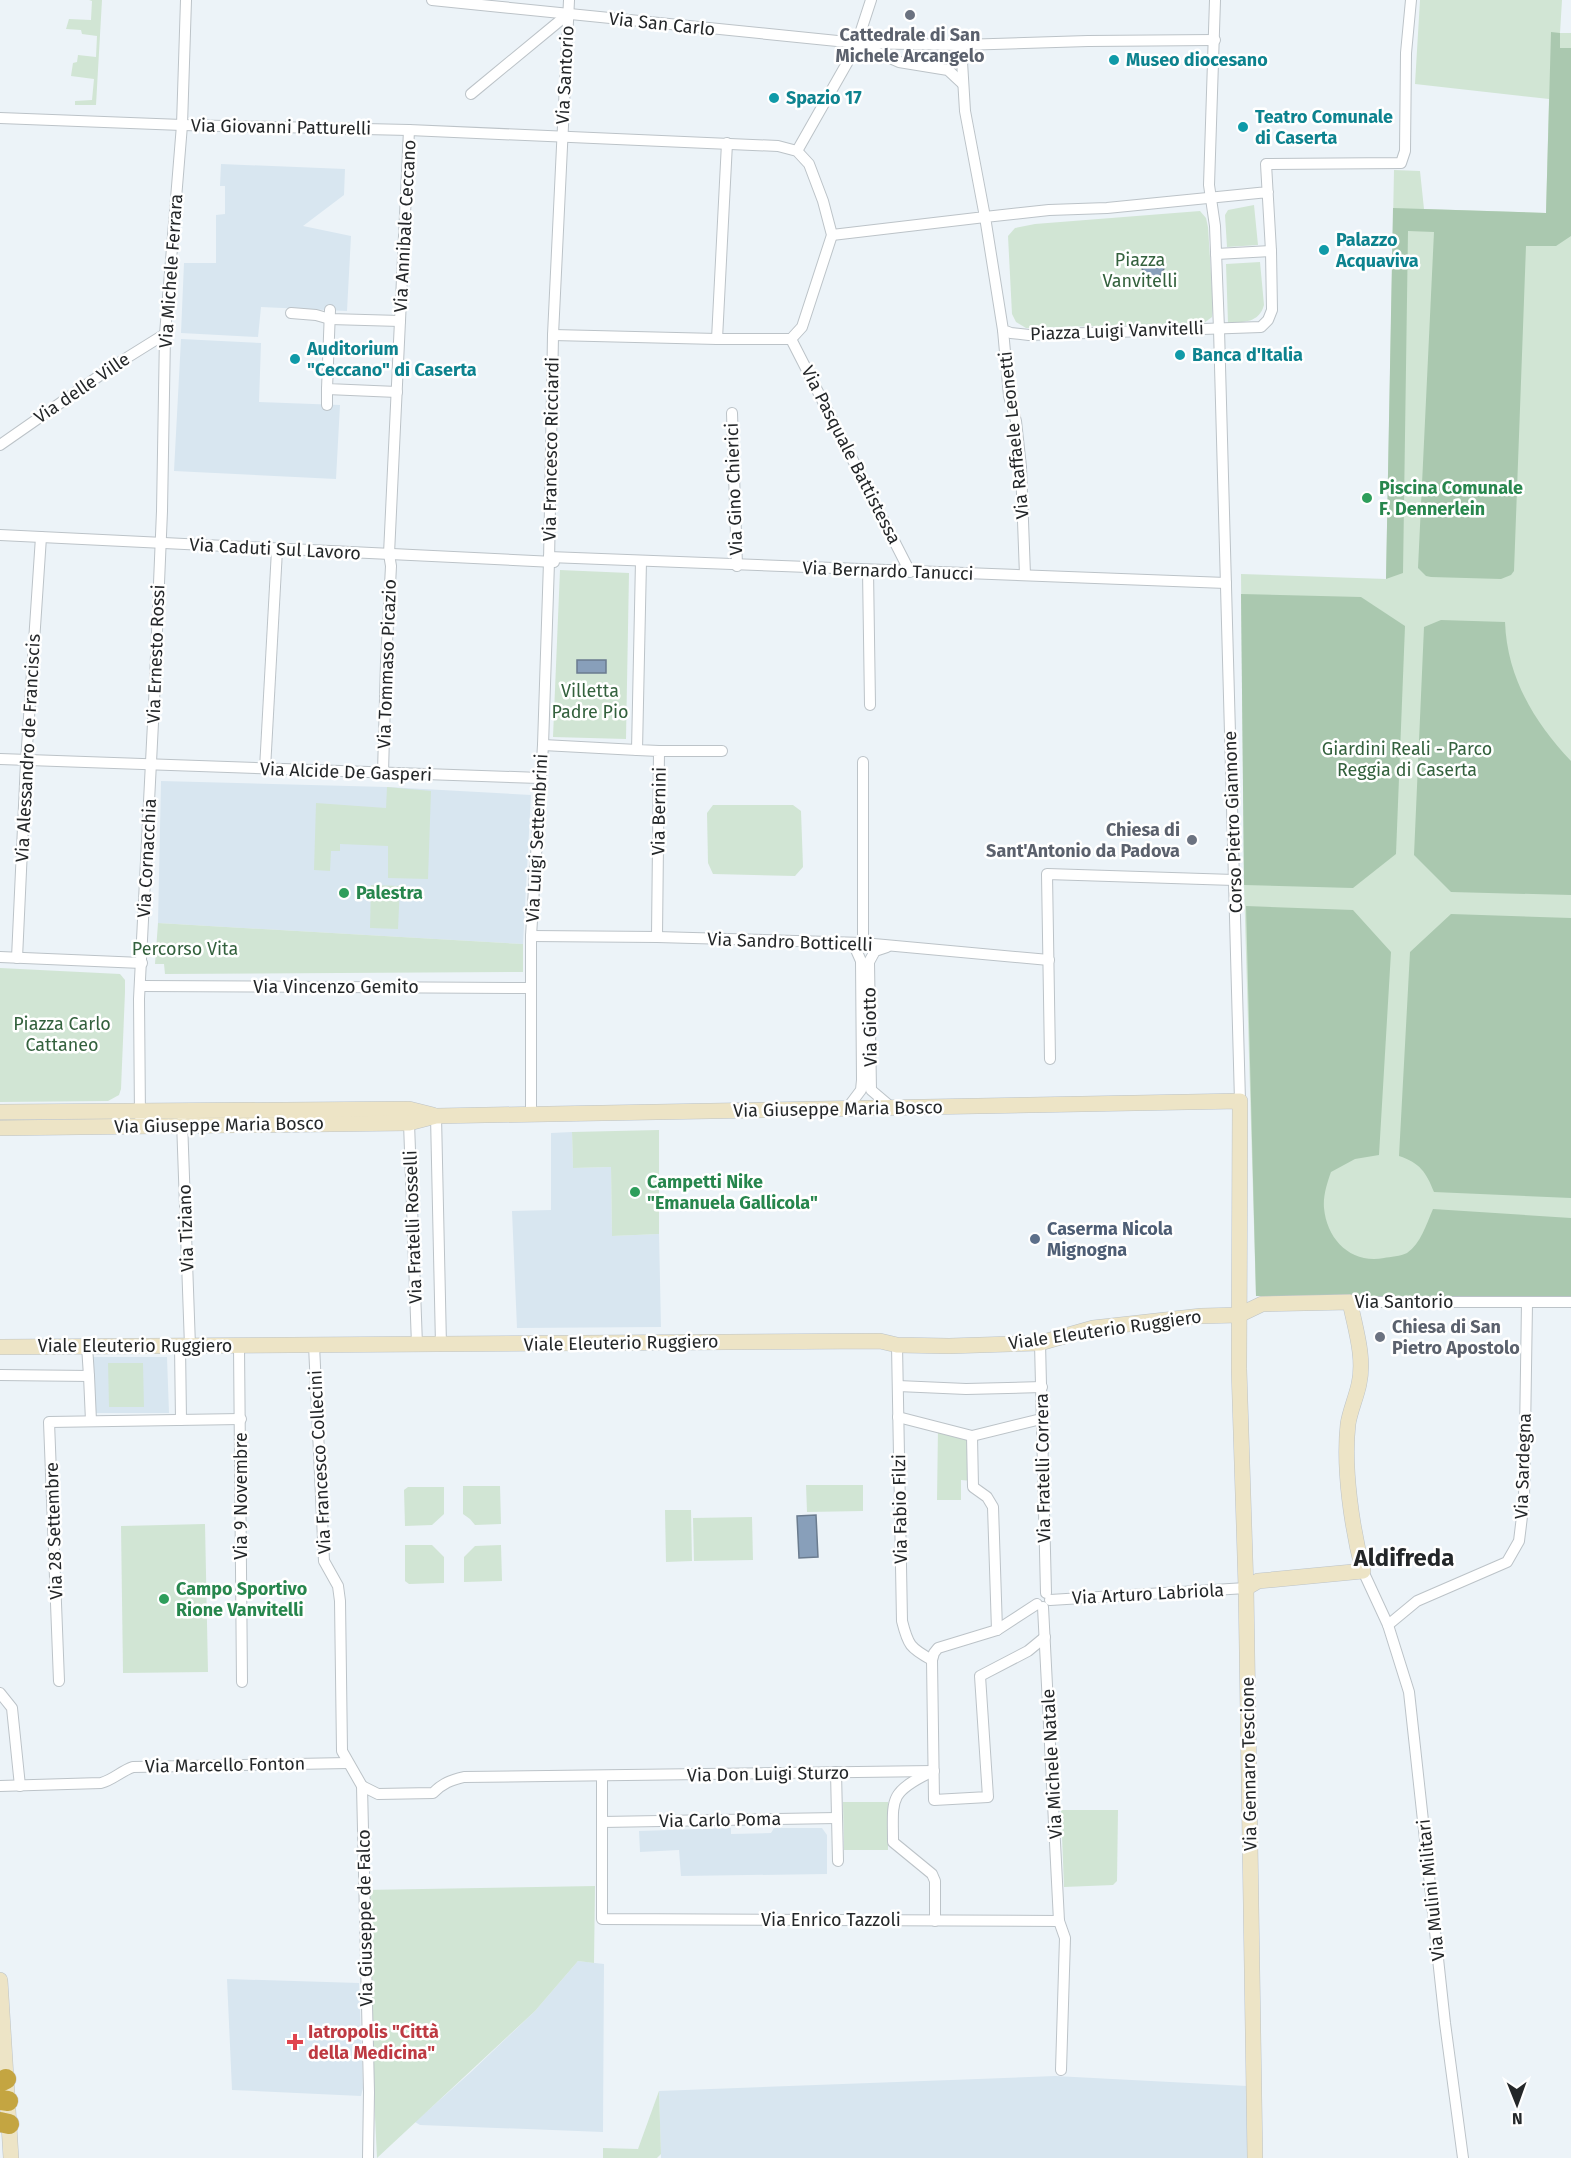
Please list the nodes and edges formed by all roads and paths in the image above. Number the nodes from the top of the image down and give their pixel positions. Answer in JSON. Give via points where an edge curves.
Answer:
{"nodes":[{"id":1,"x":186,"y":0,"type":"edge"},
{"id":2,"x":432,"y":0,"type":"edge"},
{"id":3,"x":569,"y":0,"type":"edge"},
{"id":4,"x":872,"y":0,"type":"edge"},
{"id":5,"x":1215,"y":0,"type":"edge"},
{"id":6,"x":1411,"y":0,"type":"edge"},
{"id":7,"x":568,"y":14,"type":"junction"},
{"id":8,"x":1215,"y":40,"type":"junction"},
{"id":9,"x":857,"y":43,"type":"junction"},
{"id":10,"x":961,"y":45,"type":"junction"},
{"id":11,"x":962,"y":79,"type":"junction"},
{"id":12,"x":471,"y":93,"type":"dead end"},
{"id":13,"x":0,"y":118,"type":"edge"},
{"id":14,"x":182,"y":125,"type":"junction"},
{"id":15,"x":410,"y":130,"type":"junction"},
{"id":16,"x":562,"y":136,"type":"junction"},
{"id":17,"x":727,"y":143,"type":"junction"},
{"id":18,"x":797,"y":151,"type":"junction"},
{"id":19,"x":1268,"y":192,"type":"junction"},
{"id":20,"x":1207,"y":199,"type":"junction"},
{"id":21,"x":985,"y":217,"type":"junction"},
{"id":22,"x":832,"y":235,"type":"junction"},
{"id":23,"x":1271,"y":251,"type":"junction"},
{"id":24,"x":1216,"y":254,"type":"junction"},
{"id":25,"x":291,"y":313,"type":"dead end"},
{"id":26,"x":330,"y":315,"type":"junction"},
{"id":27,"x":400,"y":321,"type":"junction"},
{"id":28,"x":1219,"y":328,"type":"junction"},
{"id":29,"x":1003,"y":330,"type":"junction"},
{"id":30,"x":165,"y":334,"type":"junction"},
{"id":31,"x":553,"y":335,"type":"junction"},
{"id":32,"x":717,"y":339,"type":"junction"},
{"id":33,"x":792,"y":339,"type":"junction"},
{"id":34,"x":327,"y":389,"type":"junction"},
{"id":35,"x":397,"y":392,"type":"junction"},
{"id":36,"x":327,"y":405,"type":"dead end"},
{"id":37,"x":732,"y":413,"type":"dead end"},
{"id":38,"x":0,"y":445,"type":"edge"},
{"id":39,"x":0,"y":535,"type":"edge"},
{"id":40,"x":40,"y":537,"type":"junction"},
{"id":41,"x":160,"y":543,"type":"junction"},
{"id":42,"x":277,"y":550,"type":"junction"},
{"id":43,"x":389,"y":554,"type":"junction"},
{"id":44,"x":549,"y":560,"type":"junction"},
{"id":45,"x":641,"y":564,"type":"junction"},
{"id":46,"x":737,"y":566,"type":"junction"},
{"id":47,"x":868,"y":570,"type":"junction"},
{"id":48,"x":910,"y":572,"type":"junction"},
{"id":49,"x":1025,"y":575,"type":"junction"},
{"id":50,"x":1226,"y":583,"type":"junction"},
{"id":51,"x":870,"y":705,"type":"dead end"},
{"id":52,"x":543,"y":745,"type":"junction"},
{"id":53,"x":637,"y":750,"type":"junction"},
{"id":54,"x":722,"y":751,"type":"dead end"},
{"id":55,"x":659,"y":752,"type":"junction"},
{"id":56,"x":0,"y":759,"type":"edge"},
{"id":57,"x":26,"y":762,"type":"junction"},
{"id":58,"x":863,"y":762,"type":"dead end"},
{"id":59,"x":152,"y":766,"type":"junction"},
{"id":60,"x":266,"y":770,"type":"junction"},
{"id":61,"x":383,"y":773,"type":"junction"},
{"id":62,"x":540,"y":778,"type":"junction"},
{"id":63,"x":1234,"y":880,"type":"junction"},
{"id":64,"x":531,"y":932,"type":"junction"},
{"id":65,"x":657,"y":934,"type":"junction"},
{"id":66,"x":858,"y":943,"type":"junction"},
{"id":67,"x":890,"y":946,"type":"junction"},
{"id":68,"x":0,"y":957,"type":"edge"},
{"id":69,"x":17,"y":958,"type":"junction"},
{"id":70,"x":1048,"y":960,"type":"junction"},
{"id":71,"x":142,"y":963,"type":"junction"},
{"id":72,"x":142,"y":986,"type":"junction"},
{"id":73,"x":531,"y":988,"type":"junction"},
{"id":74,"x":1050,"y":1059,"type":"dead end"},
{"id":75,"x":1240,"y":1101,"type":"junction"},
{"id":76,"x":893,"y":1108,"type":"junction"},
{"id":77,"x":140,"y":1110,"type":"junction"},
{"id":78,"x":182,"y":1110,"type":"junction"},
{"id":79,"x":846,"y":1110,"type":"junction"},
{"id":80,"x":0,"y":1112,"type":"edge"},
{"id":81,"x":531,"y":1114,"type":"junction"},
{"id":82,"x":409,"y":1116,"type":"junction"},
{"id":83,"x":436,"y":1116,"type":"junction"},
{"id":84,"x":140,"y":1126,"type":"junction"},
{"id":85,"x":182,"y":1126,"type":"junction"},
{"id":86,"x":0,"y":1128,"type":"edge"},
{"id":87,"x":1350,"y":1302,"type":"junction"},
{"id":88,"x":1571,"y":1302,"type":"edge"},
{"id":89,"x":1527,"y":1303,"type":"junction"},
{"id":90,"x":1239,"y":1315,"type":"junction"},
{"id":91,"x":1040,"y":1343,"type":"junction"},
{"id":92,"x":314,"y":1345,"type":"junction"},
{"id":93,"x":417,"y":1345,"type":"junction"},
{"id":94,"x":441,"y":1345,"type":"junction"},
{"id":95,"x":897,"y":1345,"type":"junction"},
{"id":96,"x":87,"y":1346,"type":"junction"},
{"id":97,"x":185,"y":1346,"type":"junction"},
{"id":98,"x":239,"y":1346,"type":"junction"},
{"id":99,"x":0,"y":1347,"type":"edge"},
{"id":100,"x":1239,"y":1369,"type":"joint"},
{"id":101,"x":0,"y":1375,"type":"edge"},
{"id":102,"x":89,"y":1376,"type":"junction"},
{"id":103,"x":898,"y":1386,"type":"junction"},
{"id":104,"x":1042,"y":1387,"type":"junction"},
{"id":105,"x":898,"y":1417,"type":"junction"},
{"id":106,"x":241,"y":1419,"type":"junction"},
{"id":107,"x":1041,"y":1419,"type":"junction"},
{"id":108,"x":181,"y":1420,"type":"junction"},
{"id":109,"x":91,"y":1421,"type":"junction"},
{"id":110,"x":972,"y":1436,"type":"junction"},
{"id":111,"x":1363,"y":1571,"type":"junction"},
{"id":112,"x":1246,"y":1588,"type":"junction"},
{"id":113,"x":1044,"y":1601,"type":"junction"},
{"id":114,"x":1388,"y":1625,"type":"junction"},
{"id":115,"x":997,"y":1630,"type":"junction"},
{"id":116,"x":1046,"y":1637,"type":"junction"},
{"id":117,"x":932,"y":1660,"type":"junction"},
{"id":118,"x":59,"y":1681,"type":"dead end"},
{"id":119,"x":242,"y":1682,"type":"dead end"},
{"id":120,"x":0,"y":1693,"type":"edge"},
{"id":121,"x":348,"y":1763,"type":"junction"},
{"id":122,"x":934,"y":1771,"type":"junction"},
{"id":123,"x":836,"y":1772,"type":"junction"},
{"id":124,"x":602,"y":1777,"type":"junction"},
{"id":125,"x":20,"y":1785,"type":"junction"},
{"id":126,"x":0,"y":1786,"type":"edge"},
{"id":127,"x":362,"y":1786,"type":"junction"},
{"id":128,"x":837,"y":1818,"type":"junction"},
{"id":129,"x":602,"y":1822,"type":"junction"},
{"id":130,"x":838,"y":1861,"type":"dead end"},
{"id":131,"x":935,"y":1921,"type":"junction"},
{"id":132,"x":1059,"y":1922,"type":"junction"},
{"id":133,"x":0,"y":1980,"type":"edge"},
{"id":134,"x":1061,"y":2070,"type":"dead end"},
{"id":135,"x":3,"y":2080,"type":"edge"},
{"id":136,"x":4,"y":2101,"type":"edge"},
{"id":137,"x":5,"y":2123,"type":"edge"},
{"id":138,"x":11,"y":2158,"type":"edge"},
{"id":139,"x":368,"y":2158,"type":"edge"},
{"id":140,"x":1256,"y":2158,"type":"edge"},
{"id":141,"x":1463,"y":2158,"type":"edge"}],
"edges":[{"from":1,"to":14,"type":"street","name":"Via Michele Ferrara"},
{"from":2,"to":7,"type":"street","name":"Via San Carlo"},
{"from":3,"to":7,"type":"street","name":"Via Santorio"},
{"from":4,"to":9,"type":"street"},
{"from":5,"to":8,"type":"street","name":"Piazza Luigi Vanvitelli"},
{"from":6,"to":19,"type":"street","via":[[1405,152],[1401,163],[1266,164]]},
{"from":7,"to":9,"type":"street","name":"Via San Carlo"},
{"from":7,"to":12,"type":"street"},
{"from":7,"to":16,"type":"street","name":"Via Santorio"},
{"from":8,"to":10,"type":"street"},
{"from":8,"to":20,"type":"street","name":"Piazza Luigi Vanvitelli"},
{"from":9,"to":10,"type":"street"},
{"from":9,"to":11,"type":"street","via":[[899,62],[948,70]]},
{"from":9,"to":18,"type":"street"},
{"from":10,"to":11,"type":"street"},
{"from":11,"to":21,"type":"street"},
{"from":13,"to":14,"type":"street","name":"Via Giovanni Patturelli"},
{"from":14,"to":15,"type":"street","name":"Via Giovanni Patturelli"},
{"from":14,"to":30,"type":"street","name":"Via Michele Ferrara"},
{"from":15,"to":16,"type":"street","name":"Via Giovanni Patturelli"},
{"from":15,"to":27,"type":"street","name":"Via Annibale Ceccano"},
{"from":16,"to":17,"type":"street","name":"Via Giovanni Patturelli"},
{"from":16,"to":31,"type":"street","name":"Via Santorio"},
{"from":17,"to":18,"type":"street","name":"Via Giovanni Patturelli"},
{"from":17,"to":32,"type":"street"},
{"from":18,"to":22,"type":"street","via":[[809,164]]},
{"from":19,"to":20,"type":"street"},
{"from":19,"to":23,"type":"street"},
{"from":20,"to":21,"type":"street"},
{"from":20,"to":24,"type":"street","name":"Piazza Luigi Vanvitelli"},
{"from":21,"to":22,"type":"street"},
{"from":21,"to":29,"type":"street"},
{"from":22,"to":33,"type":"street","via":[[802,327]]},
{"from":23,"to":24,"type":"street"},
{"from":23,"to":28,"type":"street","via":[[1272,310],[1268,320],[1261,327]]},
{"from":24,"to":28,"type":"street","name":"Piazza Luigi Vanvitelli"},
{"from":25,"to":26,"type":"street","name":"Via Annibale Ceccano"},
{"from":26,"to":27,"type":"street","name":"Via Annibale Ceccano"},
{"from":26,"to":34,"type":"street"},
{"from":27,"to":35,"type":"street","name":"Via Annibale Ceccano"},
{"from":28,"to":29,"type":"street","name":"Piazza Luigi Vanvitelli","via":[[1029,335]]},
{"from":28,"to":50,"type":"street","name":"Corso Pietro Giannone"},
{"from":29,"to":49,"type":"street","name":"Via Raffaele Leonetti","via":[[1021,467]]},
{"from":30,"to":38,"type":"street","name":"Via delle Ville"},
{"from":30,"to":41,"type":"street","name":"Via Michele Ferrara"},
{"from":31,"to":32,"type":"street"},
{"from":31,"to":44,"type":"street","name":"Via Francesco Ricciardi"},
{"from":32,"to":33,"type":"street"},
{"from":33,"to":48,"type":"street","name":"Via Pasquale Battistessa"},
{"from":34,"to":35,"type":"street"},
{"from":34,"to":36,"type":"street"},
{"from":35,"to":43,"type":"street","name":"Via Annibale Ceccano"},
{"from":37,"to":46,"type":"street","name":"Via Gino Chierici"},
{"from":39,"to":40,"type":"street","name":"Via Caduti Sul Lavoro"},
{"from":40,"to":41,"type":"street","name":"Via Caduti Sul Lavoro"},
{"from":40,"to":57,"type":"street","name":"Via Alessandro de Franciscis"},
{"from":41,"to":42,"type":"street","name":"Via Caduti Sul Lavoro"},
{"from":41,"to":59,"type":"street","name":"Via Ernesto Rossi"},
{"from":42,"to":43,"type":"street","name":"Via Caduti Sul Lavoro"},
{"from":42,"to":60,"type":"street"},
{"from":43,"to":44,"type":"street","name":"Via Caduti Sul Lavoro"},
{"from":43,"to":61,"type":"street","name":"Via Tommaso Picazio"},
{"from":44,"to":45,"type":"street","name":"Via Bernardo Tanucci"},
{"from":44,"to":52,"type":"street","name":"Via Luigi Settembrini"},
{"from":45,"to":46,"type":"street","name":"Via Bernardo Tanucci"},
{"from":45,"to":53,"type":"street","name":"Via Bernini"},
{"from":46,"to":47,"type":"street","name":"Via Bernardo Tanucci"},
{"from":47,"to":48,"type":"street","name":"Via Bernardo Tanucci"},
{"from":47,"to":51,"type":"street"},
{"from":48,"to":49,"type":"street","name":"Via Bernardo Tanucci"},
{"from":49,"to":50,"type":"street","name":"Via Bernardo Tanucci"},
{"from":50,"to":63,"type":"street","name":"Corso Pietro Giannone"},
{"from":52,"to":53,"type":"street"},
{"from":52,"to":62,"type":"street","name":"Via Luigi Settembrini"},
{"from":53,"to":55,"type":"street","name":"Via Bernini"},
{"from":54,"to":55,"type":"street"},
{"from":55,"to":65,"type":"street","name":"Via Bernini"},
{"from":56,"to":57,"type":"street","name":"Via Alcide De Gasperi"},
{"from":57,"to":59,"type":"street","name":"Via Alcide De Gasperi"},
{"from":57,"to":69,"type":"street","name":"Via Alessandro de Franciscis"},
{"from":58,"to":66,"type":"street","name":"Via Giotto"},
{"from":59,"to":60,"type":"street","name":"Via Alcide De Gasperi"},
{"from":59,"to":71,"type":"street","name":"Via Cornacchia"},
{"from":60,"to":61,"type":"street","name":"Via Alcide De Gasperi"},
{"from":61,"to":62,"type":"street","name":"Via Alcide De Gasperi"},
{"from":62,"to":64,"type":"street","name":"Via Luigi Settembrini"},
{"from":63,"to":70,"type":"street","via":[[1047,874]]},
{"from":63,"to":75,"type":"street","name":"Corso Pietro Giannone"},
{"from":64,"to":65,"type":"street","name":"Via Sandro Botticelli"},
{"from":64,"to":73,"type":"street","name":"Via Luigi Settembrini"},
{"from":65,"to":66,"type":"street","name":"Via Sandro Botticelli"},
{"from":66,"to":67,"type":"street","name":"Via Sandro Botticelli"},
{"from":66,"to":79,"type":"street","name":"Via Giotto","via":[[862,1080],[861,1090]]},
{"from":67,"to":70,"type":"street","name":"Via Sandro Botticelli"},
{"from":67,"to":76,"type":"street","name":"Via Giotto","via":[[875,951],[869,962],[871,1090]]},
{"from":68,"to":69,"type":"street"},
{"from":69,"to":71,"type":"street"},
{"from":70,"to":74,"type":"street"},
{"from":71,"to":72,"type":"street","name":"Via Cornacchia"},
{"from":72,"to":73,"type":"street","name":"Via Vincenzo Gemito"},
{"from":72,"to":77,"type":"street"},
{"from":73,"to":81,"type":"street","name":"Via Luigi Settembrini"},
{"from":75,"to":76,"type":"street","name":"Via Giuseppe Maria Bosco"},
{"from":75,"to":90,"type":"street","name":"Corso Pietro Giannone"},
{"from":76,"to":79,"type":"street","name":"Via Giuseppe Maria Bosco"},
{"from":77,"to":78,"type":"street","name":"Via Giuseppe Maria Bosco"},
{"from":77,"to":80,"type":"street","name":"Via Giuseppe Maria Bosco"},
{"from":77,"to":84,"type":"street"},
{"from":78,"to":82,"type":"street","name":"Via Giuseppe Maria Bosco"},
{"from":78,"to":85,"type":"street","name":"Via Tiziano"},
{"from":79,"to":81,"type":"street","name":"Via Giuseppe Maria Bosco"},
{"from":81,"to":83,"type":"street","name":"Via Giuseppe Maria Bosco"},
{"from":82,"to":83,"type":"street","name":"Via Giuseppe Maria Bosco"},
{"from":82,"to":85,"type":"street","name":"Via Giuseppe Maria Bosco"},
{"from":82,"to":93,"type":"street","name":"Via Fratelli Rosselli"},
{"from":83,"to":94,"type":"street","name":"Via Fratelli Rosselli"},
{"from":84,"to":85,"type":"street","name":"Via Giuseppe Maria Bosco"},
{"from":84,"to":86,"type":"street","name":"Via Giuseppe Maria Bosco"},
{"from":85,"to":97,"type":"street","name":"Via Tiziano"},
{"from":87,"to":89,"type":"street","name":"Via Santorio"},
{"from":87,"to":90,"type":"street","name":"Via Santorio","via":[[1262,1304]]},
{"from":87,"to":111,"type":"street","via":[[1360,1348],[1360,1382],[1348,1424],[1348,1478],[1354,1538]]},
{"from":88,"to":89,"type":"street","name":"Via Santorio"},
{"from":89,"to":114,"type":"street","name":"Via Sardegna","via":[[1524,1500],[1519,1541],[1507,1562],[1417,1601]]},
{"from":90,"to":91,"type":"street","name":"Viale Eleuterio Ruggiero","via":[[1093,1328]]},
{"from":90,"to":100,"type":"street","name":"Corso Pietro Giannone"},
{"from":91,"to":95,"type":"street","name":"Viale Eleuterio Ruggiero"},
{"from":91,"to":104,"type":"street","name":"Via Fratelli Correra"},
{"from":92,"to":93,"type":"street","name":"Viale Eleuterio Ruggiero"},
{"from":92,"to":98,"type":"street","name":"Viale Eleuterio Ruggiero"},
{"from":92,"to":121,"type":"street","name":"Via Francesco Collecini","via":[[324,1561],[339,1594],[342,1750]]},
{"from":93,"to":94,"type":"street","name":"Viale Eleuterio Ruggiero"},
{"from":94,"to":95,"type":"street","name":"Viale Eleuterio Ruggiero","via":[[880,1341]]},
{"from":95,"to":103,"type":"street","name":"Via Fabio Filzi"},
{"from":96,"to":97,"type":"street","name":"Viale Eleuterio Ruggiero"},
{"from":96,"to":99,"type":"street","name":"Viale Eleuterio Ruggiero"},
{"from":96,"to":102,"type":"street"},
{"from":97,"to":98,"type":"street","name":"Viale Eleuterio Ruggiero"},
{"from":97,"to":108,"type":"street","name":"Via Tiziano"},
{"from":98,"to":106,"type":"street","name":"Via 9 Novembre"},
{"from":100,"to":112,"type":"street","name":"Via Gennaro Tescione"},
{"from":101,"to":102,"type":"street"},
{"from":102,"to":109,"type":"street"},
{"from":103,"to":104,"type":"street"},
{"from":103,"to":105,"type":"street","name":"Via Fabio Filzi"},
{"from":104,"to":107,"type":"street","name":"Via Fratelli Correra"},
{"from":105,"to":110,"type":"street"},
{"from":105,"to":117,"type":"street","name":"Via Fabio Filzi","via":[[902,1621],[908,1643]]},
{"from":106,"to":108,"type":"street"},
{"from":106,"to":119,"type":"street","name":"Via 9 Novembre"},
{"from":107,"to":110,"type":"street"},
{"from":107,"to":113,"type":"street","name":"Via Fratelli Correra"},
{"from":108,"to":109,"type":"street"},
{"from":109,"to":118,"type":"street","name":"Via 28 Settembre","via":[[50,1422]]},
{"from":110,"to":115,"type":"street","via":[[973,1487],[993,1507]]},
{"from":111,"to":112,"type":"street","via":[[1258,1581]]},
{"from":111,"to":114,"type":"street","name":"Via Mulini Militari"},
{"from":112,"to":113,"type":"street","name":"Via Arturo Labriola"},
{"from":112,"to":140,"type":"street","name":"Via Gennaro Tescione"},
{"from":113,"to":115,"type":"street"},
{"from":113,"to":116,"type":"street","name":"Via Michele Natale"},
{"from":114,"to":141,"type":"street","name":"Via Mulini Militari","via":[[1409,1692]]},
{"from":115,"to":117,"type":"street","via":[[938,1648]]},
{"from":116,"to":122,"type":"street","via":[[980,1676],[988,1797],[934,1800]]},
{"from":116,"to":132,"type":"street","name":"Via Michele Natale"},
{"from":117,"to":122,"type":"street"},
{"from":120,"to":125,"type":"street","via":[[12,1708]]},
{"from":121,"to":125,"type":"street","name":"Via Marcello Fonton","via":[[133,1767],[101,1783]]},
{"from":121,"to":127,"type":"street","name":"Via Francesco Collecini"},
{"from":122,"to":123,"type":"street","name":"Via Don Luigi Sturzo"},
{"from":122,"to":131,"type":"street","via":[[906,1784],[893,1802],[893,1842],[932,1874]]},
{"from":123,"to":124,"type":"street","name":"Via Don Luigi Sturzo"},
{"from":123,"to":128,"type":"street"},
{"from":124,"to":127,"type":"street","name":"Via Don Luigi Sturzo","via":[[464,1777],[440,1785],[433,1793],[378,1794]]},
{"from":124,"to":129,"type":"street"},
{"from":125,"to":126,"type":"street","name":"Via Marcello Fonton"},
{"from":127,"to":139,"type":"street","name":"Via Giuseppe de Falco"},
{"from":128,"to":129,"type":"street","name":"Via Carlo Poma"},
{"from":128,"to":130,"type":"street"},
{"from":129,"to":131,"type":"street","name":"Via Enrico Tazzoli","via":[[602,1919]]},
{"from":131,"to":132,"type":"street","name":"Via Enrico Tazzoli"},
{"from":132,"to":134,"type":"street","name":"Via Michele Natale","via":[[1065,1938]]},
{"from":133,"to":135,"type":"street"},
{"from":135,"to":136,"type":"street"},
{"from":136,"to":137,"type":"street"},
{"from":137,"to":138,"type":"street"}]}
